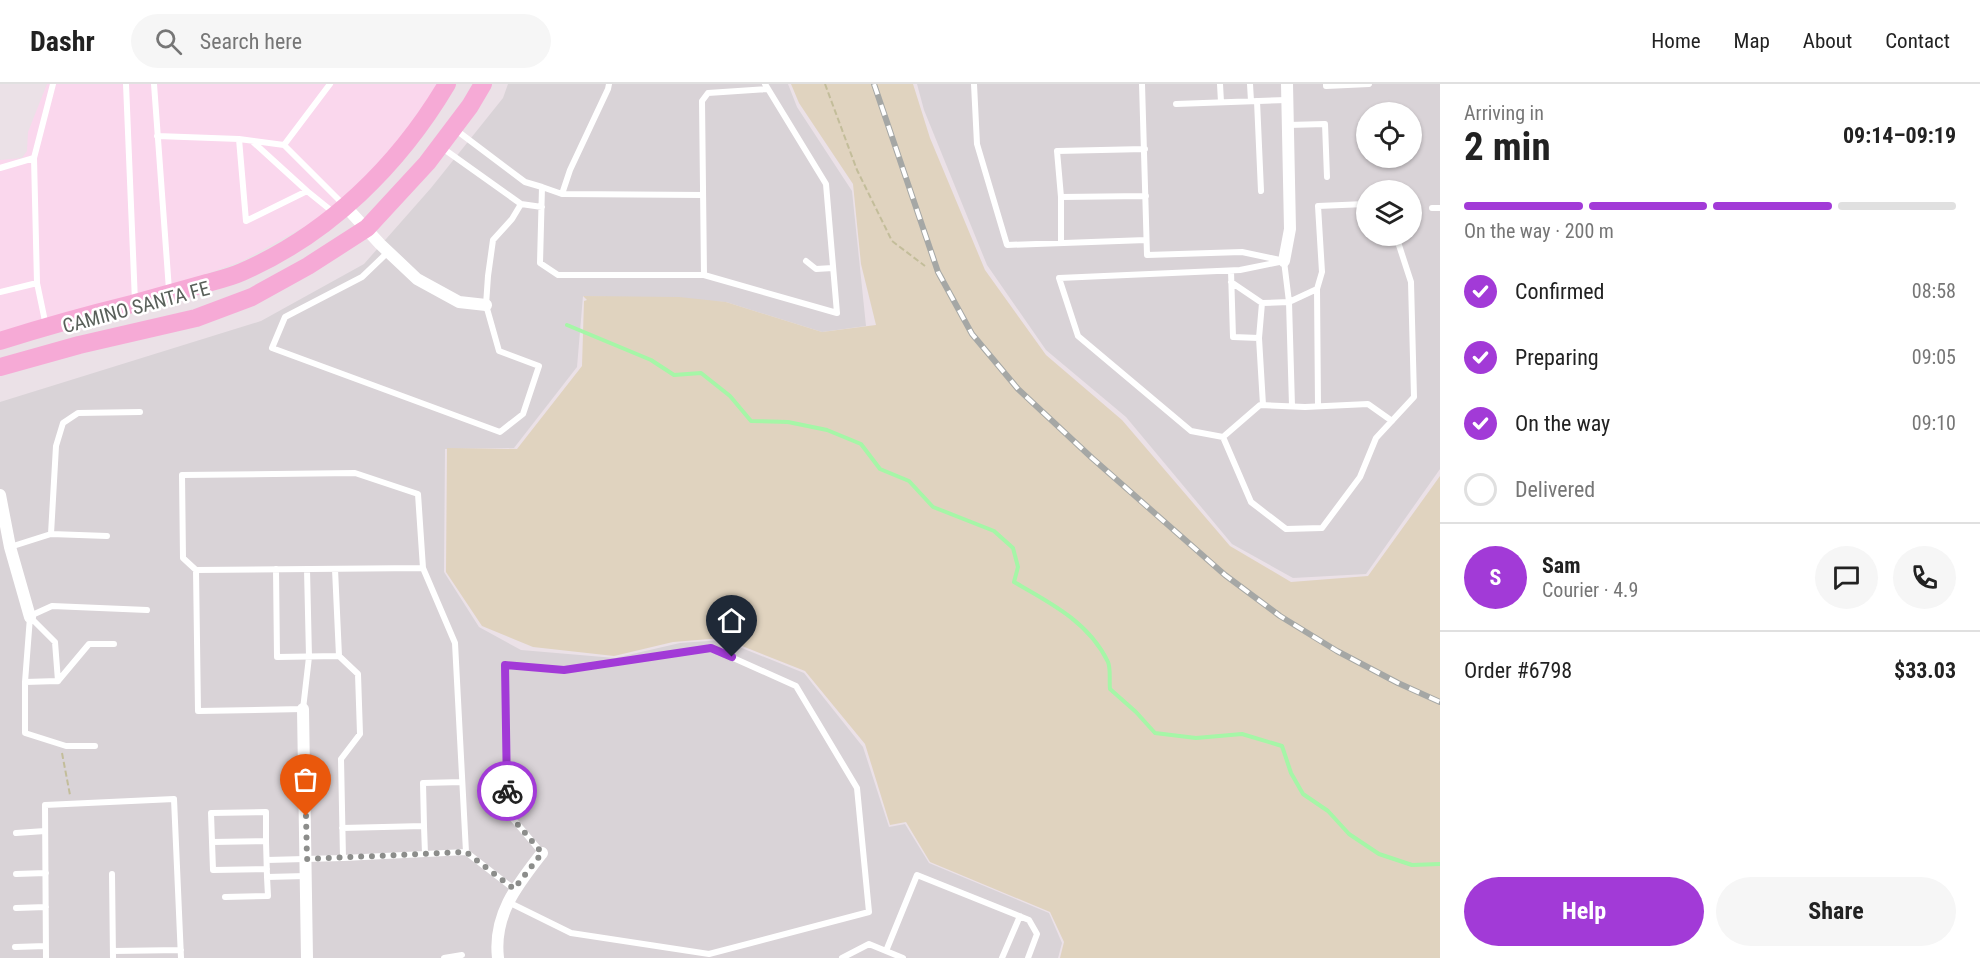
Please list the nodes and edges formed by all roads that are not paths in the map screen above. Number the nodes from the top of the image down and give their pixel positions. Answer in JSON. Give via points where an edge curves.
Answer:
{"nodes":[{"id":1,"x":53,"y":84,"type":"edge"},
{"id":2,"x":126,"y":84,"type":"edge"},
{"id":3,"x":154,"y":84,"type":"edge"},
{"id":4,"x":330,"y":84,"type":"edge"},
{"id":5,"x":447,"y":84,"type":"edge"},
{"id":6,"x":483,"y":84,"type":"edge"},
{"id":7,"x":609,"y":84,"type":"edge"},
{"id":8,"x":974,"y":84,"type":"edge"},
{"id":9,"x":1142,"y":84,"type":"edge"},
{"id":10,"x":1220,"y":84,"type":"edge"},
{"id":11,"x":1250,"y":84,"type":"edge"},
{"id":12,"x":1287,"y":84,"type":"edge"},
{"id":13,"x":1326,"y":84,"type":"edge"},
{"id":14,"x":1369,"y":84,"type":"edge"},
{"id":15,"x":766,"y":86,"type":"edge"},
{"id":16,"x":1287,"y":100,"type":"junction"},
{"id":17,"x":1254,"y":101,"type":"junction"},
{"id":18,"x":1221,"y":102,"type":"junction"},
{"id":19,"x":1176,"y":104,"type":"dead end"},
{"id":20,"x":1288,"y":125,"type":"junction"},
{"id":21,"x":453,"y":128,"type":"junction"},
{"id":22,"x":157,"y":136,"type":"junction"},
{"id":23,"x":239,"y":139,"type":"junction"},
{"id":24,"x":252,"y":141,"type":"junction"},
{"id":25,"x":284,"y":146,"type":"junction"},
{"id":26,"x":440,"y":146,"type":"junction"},
{"id":27,"x":1145,"y":149,"type":"junction"},
{"id":28,"x":34,"y":158,"type":"junction"},
{"id":29,"x":0,"y":168,"type":"edge"},
{"id":30,"x":1327,"y":177,"type":"dead end"},
{"id":31,"x":542,"y":187,"type":"junction"},
{"id":32,"x":307,"y":191,"type":"junction"},
{"id":33,"x":1261,"y":191,"type":"dead end"},
{"id":34,"x":562,"y":194,"type":"junction"},
{"id":35,"x":703,"y":195,"type":"junction"},
{"id":36,"x":1146,"y":196,"type":"junction"},
{"id":37,"x":1061,"y":197,"type":"junction"},
{"id":38,"x":521,"y":204,"type":"junction"},
{"id":39,"x":1356,"y":204,"type":"edge"},
{"id":40,"x":542,"y":207,"type":"junction"},
{"id":41,"x":341,"y":211,"type":"junction"},
{"id":42,"x":367,"y":228,"type":"junction"},
{"id":43,"x":1146,"y":240,"type":"junction"},
{"id":44,"x":1061,"y":243,"type":"junction"},
{"id":45,"x":1399,"y":246,"type":"edge"},
{"id":46,"x":388,"y":252,"type":"junction"},
{"id":47,"x":806,"y":261,"type":"dead end"},
{"id":48,"x":1284,"y":261,"type":"junction"},
{"id":49,"x":833,"y":268,"type":"junction"},
{"id":50,"x":1230,"y":271,"type":"junction"},
{"id":51,"x":704,"y":275,"type":"junction"},
{"id":52,"x":1231,"y":282,"type":"junction"},
{"id":53,"x":37,"y":283,"type":"junction"},
{"id":54,"x":1317,"y":289,"type":"junction"},
{"id":55,"x":0,"y":292,"type":"edge"},
{"id":56,"x":169,"y":294,"type":"junction"},
{"id":57,"x":1289,"y":302,"type":"junction"},
{"id":58,"x":135,"y":303,"type":"junction"},
{"id":59,"x":1262,"y":303,"type":"junction"},
{"id":60,"x":486,"y":305,"type":"junction"},
{"id":61,"x":46,"y":327,"type":"junction"},
{"id":62,"x":1259,"y":338,"type":"junction"},
{"id":63,"x":0,"y":341,"type":"edge"},
{"id":64,"x":0,"y":368,"type":"edge"},
{"id":65,"x":1263,"y":405,"type":"junction"},
{"id":66,"x":1292,"y":406,"type":"junction"},
{"id":67,"x":1318,"y":406,"type":"junction"},
{"id":68,"x":140,"y":412,"type":"dead end"},
{"id":69,"x":1392,"y":421,"type":"junction"},
{"id":70,"x":1223,"y":437,"type":"junction"},
{"id":71,"x":0,"y":495,"type":"edge"},
{"id":72,"x":51,"y":534,"type":"junction"},
{"id":73,"x":107,"y":536,"type":"dead end"},
{"id":74,"x":10,"y":547,"type":"junction"},
{"id":75,"x":423,"y":568,"type":"junction"},
{"id":76,"x":276,"y":569,"type":"junction"},
{"id":77,"x":307,"y":569,"type":"junction"},
{"id":78,"x":335,"y":569,"type":"junction"},
{"id":79,"x":196,"y":570,"type":"junction"},
{"id":80,"x":147,"y":610,"type":"dead end"},
{"id":81,"x":30,"y":617,"type":"junction"},
{"id":82,"x":114,"y":644,"type":"dead end"},
{"id":83,"x":339,"y":656,"type":"junction"},
{"id":84,"x":309,"y":657,"type":"junction"},
{"id":85,"x":58,"y":681,"type":"junction"},
{"id":86,"x":25,"y":682,"type":"junction"},
{"id":87,"x":303,"y":709,"type":"junction"},
{"id":88,"x":95,"y":746,"type":"dead end"},
{"id":89,"x":462,"y":782,"type":"junction"},
{"id":90,"x":424,"y":826,"type":"junction"},
{"id":91,"x":342,"y":828,"type":"junction"},
{"id":92,"x":45,"y":831,"type":"junction"},
{"id":93,"x":16,"y":833,"type":"dead end"},
{"id":94,"x":266,"y":840,"type":"junction"},
{"id":95,"x":212,"y":842,"type":"junction"},
{"id":96,"x":466,"y":852,"type":"junction"},
{"id":97,"x":542,"y":853,"type":"joint"},
{"id":98,"x":425,"y":854,"type":"junction"},
{"id":99,"x":343,"y":858,"type":"junction"},
{"id":100,"x":307,"y":859,"type":"junction"},
{"id":101,"x":267,"y":860,"type":"junction"},
{"id":102,"x":267,"y":868,"type":"junction"},
{"id":103,"x":46,"y":873,"type":"junction"},
{"id":104,"x":16,"y":874,"type":"dead end"},
{"id":105,"x":112,"y":874,"type":"dead end"},
{"id":106,"x":307,"y":876,"type":"junction"},
{"id":107,"x":267,"y":877,"type":"junction"},
{"id":108,"x":514,"y":889,"type":"junction"},
{"id":109,"x":225,"y":897,"type":"dead end"},
{"id":110,"x":508,"y":902,"type":"junction"},
{"id":111,"x":46,"y":907,"type":"junction"},
{"id":112,"x":16,"y":908,"type":"dead end"},
{"id":113,"x":1020,"y":916,"type":"junction"},
{"id":114,"x":46,"y":946,"type":"junction"},
{"id":115,"x":15,"y":947,"type":"dead end"},
{"id":116,"x":181,"y":950,"type":"junction"},
{"id":117,"x":886,"y":951,"type":"junction"},
{"id":118,"x":113,"y":954,"type":"edge"},
{"id":119,"x":462,"y":955,"type":"dead end"},
{"id":120,"x":46,"y":958,"type":"edge"},
{"id":121,"x":181,"y":958,"type":"edge"},
{"id":122,"x":307,"y":958,"type":"edge"},
{"id":123,"x":444,"y":958,"type":"edge"},
{"id":124,"x":498,"y":958,"type":"edge"},
{"id":125,"x":842,"y":958,"type":"edge"},
{"id":126,"x":903,"y":958,"type":"edge"},
{"id":127,"x":1002,"y":958,"type":"edge"},
{"id":128,"x":1028,"y":958,"type":"edge"}],
"edges":[{"from":1,"to":28,"type":"lane"},
{"from":2,"to":58,"type":"lane"},
{"from":3,"to":22,"type":"lane"},
{"from":4,"to":25,"type":"lane"},
{"from":5,"to":41,"type":"main road","name":"CAMINO SANTA FE","via":[[393,160]]},
{"from":6,"to":21,"type":"main road","name":"CAMINO SANTA FE"},
{"from":7,"to":34,"type":"lane"},
{"from":8,"to":44,"type":"lane","via":[[977,144],[1007,245]]},
{"from":9,"to":27,"type":"lane"},
{"from":10,"to":18,"type":"lane"},
{"from":11,"to":17,"type":"lane"},
{"from":12,"to":16,"type":"street"},
{"from":13,"to":14,"type":"lane"},
{"from":15,"to":35,"type":"lane","via":[[708,93],[702,101]]},
{"from":15,"to":49,"type":"lane","via":[[826,184]]},
{"from":16,"to":17,"type":"lane"},
{"from":16,"to":20,"type":"street"},
{"from":17,"to":18,"type":"lane"},
{"from":17,"to":33,"type":"lane"},
{"from":18,"to":19,"type":"lane"},
{"from":20,"to":30,"type":"lane","via":[[1326,124]]},
{"from":20,"to":48,"type":"street","via":[[1290,229]]},
{"from":21,"to":26,"type":"main road","name":"CAMINO SANTA FE"},
{"from":21,"to":31,"type":"lane","via":[[525,182]]},
{"from":22,"to":23,"type":"lane"},
{"from":22,"to":56,"type":"lane"},
{"from":23,"to":24,"type":"lane"},
{"from":23,"to":32,"type":"lane","via":[[246,221]]},
{"from":24,"to":25,"type":"lane"},
{"from":24,"to":32,"type":"lane"},
{"from":25,"to":41,"type":"lane"},
{"from":26,"to":38,"type":"lane"},
{"from":26,"to":42,"type":"main road","name":"CAMINO SANTA FE"},
{"from":27,"to":36,"type":"lane"},
{"from":27,"to":37,"type":"lane","via":[[1057,152]]},
{"from":28,"to":29,"type":"lane"},
{"from":28,"to":53,"type":"lane"},
{"from":31,"to":34,"type":"lane"},
{"from":31,"to":40,"type":"lane"},
{"from":32,"to":41,"type":"lane"},
{"from":34,"to":35,"type":"lane"},
{"from":35,"to":51,"type":"lane"},
{"from":36,"to":37,"type":"lane"},
{"from":36,"to":43,"type":"lane"},
{"from":37,"to":44,"type":"lane"},
{"from":38,"to":40,"type":"lane"},
{"from":38,"to":60,"type":"lane","via":[[494,240]]},
{"from":39,"to":54,"type":"lane","via":[[1318,206],[1322,272]]},
{"from":40,"to":51,"type":"lane","via":[[540,263],[558,275]]},
{"from":41,"to":42,"type":"street"},
{"from":41,"to":56,"type":"main road","name":"CAMINO SANTA FE","via":[[292,245],[241,273]]},
{"from":42,"to":46,"type":"street"},
{"from":42,"to":64,"type":"main road","name":"CAMINO SANTA FE","via":[[309,266],[241,301],[196,318]]},
{"from":43,"to":44,"type":"lane"},
{"from":43,"to":48,"type":"lane","via":[[1147,255],[1242,252]]},
{"from":45,"to":69,"type":"lane","via":[[1411,282],[1414,397]]},
{"from":46,"to":60,"type":"street","via":[[417,279],[459,302]]},
{"from":46,"to":60,"type":"lane","via":[[362,277],[285,317],[272,348],[500,432],[523,414],[539,366],[499,351]]},
{"from":47,"to":49,"type":"lane","via":[[816,269]]},
{"from":48,"to":50,"type":"lane"},
{"from":48,"to":57,"type":"lane"},
{"from":49,"to":51,"type":"lane","via":[[837,313]]},
{"from":50,"to":52,"type":"lane"},
{"from":50,"to":70,"type":"lane","via":[[1059,279],[1078,336],[1191,431]]},
{"from":52,"to":59,"type":"lane"},
{"from":52,"to":62,"type":"lane","via":[[1233,337]]},
{"from":53,"to":55,"type":"lane"},
{"from":53,"to":61,"type":"lane"},
{"from":54,"to":57,"type":"lane"},
{"from":54,"to":67,"type":"lane"},
{"from":56,"to":58,"type":"main road","name":"CAMINO SANTA FE"},
{"from":57,"to":59,"type":"lane"},
{"from":57,"to":66,"type":"lane"},
{"from":58,"to":61,"type":"main road","name":"CAMINO SANTA FE"},
{"from":59,"to":62,"type":"lane"},
{"from":61,"to":63,"type":"main road","name":"CAMINO SANTA FE"},
{"from":62,"to":65,"type":"lane"},
{"from":65,"to":66,"type":"lane"},
{"from":65,"to":70,"type":"lane"},
{"from":66,"to":67,"type":"lane"},
{"from":67,"to":69,"type":"lane","via":[[1368,404]]},
{"from":68,"to":72,"type":"lane","via":[[78,413],[63,423],[56,446]]},
{"from":69,"to":70,"type":"lane","via":[[1376,438],[1360,477],[1322,528],[1286,529],[1251,502]]},
{"from":71,"to":74,"type":"street"},
{"from":72,"to":73,"type":"lane"},
{"from":72,"to":74,"type":"lane"},
{"from":74,"to":81,"type":"street"},
{"from":75,"to":78,"type":"lane"},
{"from":75,"to":79,"type":"lane","via":[[418,494],[355,473],[183,475],[183,558]]},
{"from":75,"to":89,"type":"lane","via":[[454,643]]},
{"from":76,"to":77,"type":"lane"},
{"from":76,"to":79,"type":"lane"},
{"from":76,"to":84,"type":"lane","via":[[277,657]]},
{"from":77,"to":78,"type":"lane"},
{"from":77,"to":84,"type":"lane"},
{"from":78,"to":83,"type":"lane"},
{"from":79,"to":87,"type":"lane","via":[[198,711]]},
{"from":80,"to":81,"type":"lane","via":[[52,606]]},
{"from":81,"to":85,"type":"lane","via":[[55,642]]},
{"from":81,"to":86,"type":"lane"},
{"from":82,"to":85,"type":"lane","via":[[88,644]]},
{"from":83,"to":84,"type":"lane"},
{"from":83,"to":91,"type":"lane","via":[[358,674],[360,734],[341,759]]},
{"from":84,"to":87,"type":"lane"},
{"from":85,"to":86,"type":"lane"},
{"from":86,"to":88,"type":"lane","via":[[25,733],[66,746]]},
{"from":87,"to":100,"type":"street"},
{"from":89,"to":90,"type":"lane","via":[[423,783]]},
{"from":89,"to":96,"type":"lane"},
{"from":90,"to":91,"type":"lane"},
{"from":90,"to":98,"type":"lane"},
{"from":91,"to":99,"type":"lane"},
{"from":92,"to":93,"type":"lane"},
{"from":92,"to":103,"type":"lane"},
{"from":92,"to":116,"type":"lane","via":[[45,805],[174,799]]},
{"from":94,"to":95,"type":"lane"},
{"from":94,"to":95,"type":"lane","via":[[266,812],[211,813]]},
{"from":94,"to":101,"type":"lane"},
{"from":95,"to":102,"type":"lane","via":[[213,870]]},
{"from":96,"to":98,"type":"lane"},
{"from":96,"to":108,"type":"lane"},
{"from":97,"to":108,"type":"street"},
{"from":97,"to":110,"type":"lane","via":[[508,813],[505,665],[564,670],[711,648],[796,686],[802,696],[857,788],[869,912],[710,954],[571,933]]},
{"from":98,"to":99,"type":"lane"},
{"from":99,"to":100,"type":"lane"},
{"from":100,"to":101,"type":"lane"},
{"from":100,"to":106,"type":"street"},
{"from":101,"to":102,"type":"lane"},
{"from":102,"to":107,"type":"lane"},
{"from":103,"to":104,"type":"lane"},
{"from":103,"to":111,"type":"lane"},
{"from":105,"to":118,"type":"lane"},
{"from":106,"to":107,"type":"lane"},
{"from":106,"to":122,"type":"street"},
{"from":107,"to":109,"type":"lane","via":[[268,896]]},
{"from":108,"to":110,"type":"street"},
{"from":110,"to":124,"type":"street","via":[[496,941]]},
{"from":111,"to":112,"type":"lane"},
{"from":111,"to":114,"type":"lane"},
{"from":113,"to":117,"type":"lane","via":[[917,875]]},
{"from":113,"to":127,"type":"lane"},
{"from":113,"to":128,"type":"lane","via":[[1029,920],[1037,934]]},
{"from":114,"to":115,"type":"lane"},
{"from":114,"to":120,"type":"lane"},
{"from":116,"to":118,"type":"lane"},
{"from":116,"to":121,"type":"lane"},
{"from":117,"to":125,"type":"lane","via":[[869,944]]},
{"from":117,"to":126,"type":"lane"},
{"from":119,"to":123,"type":"lane"}]}
